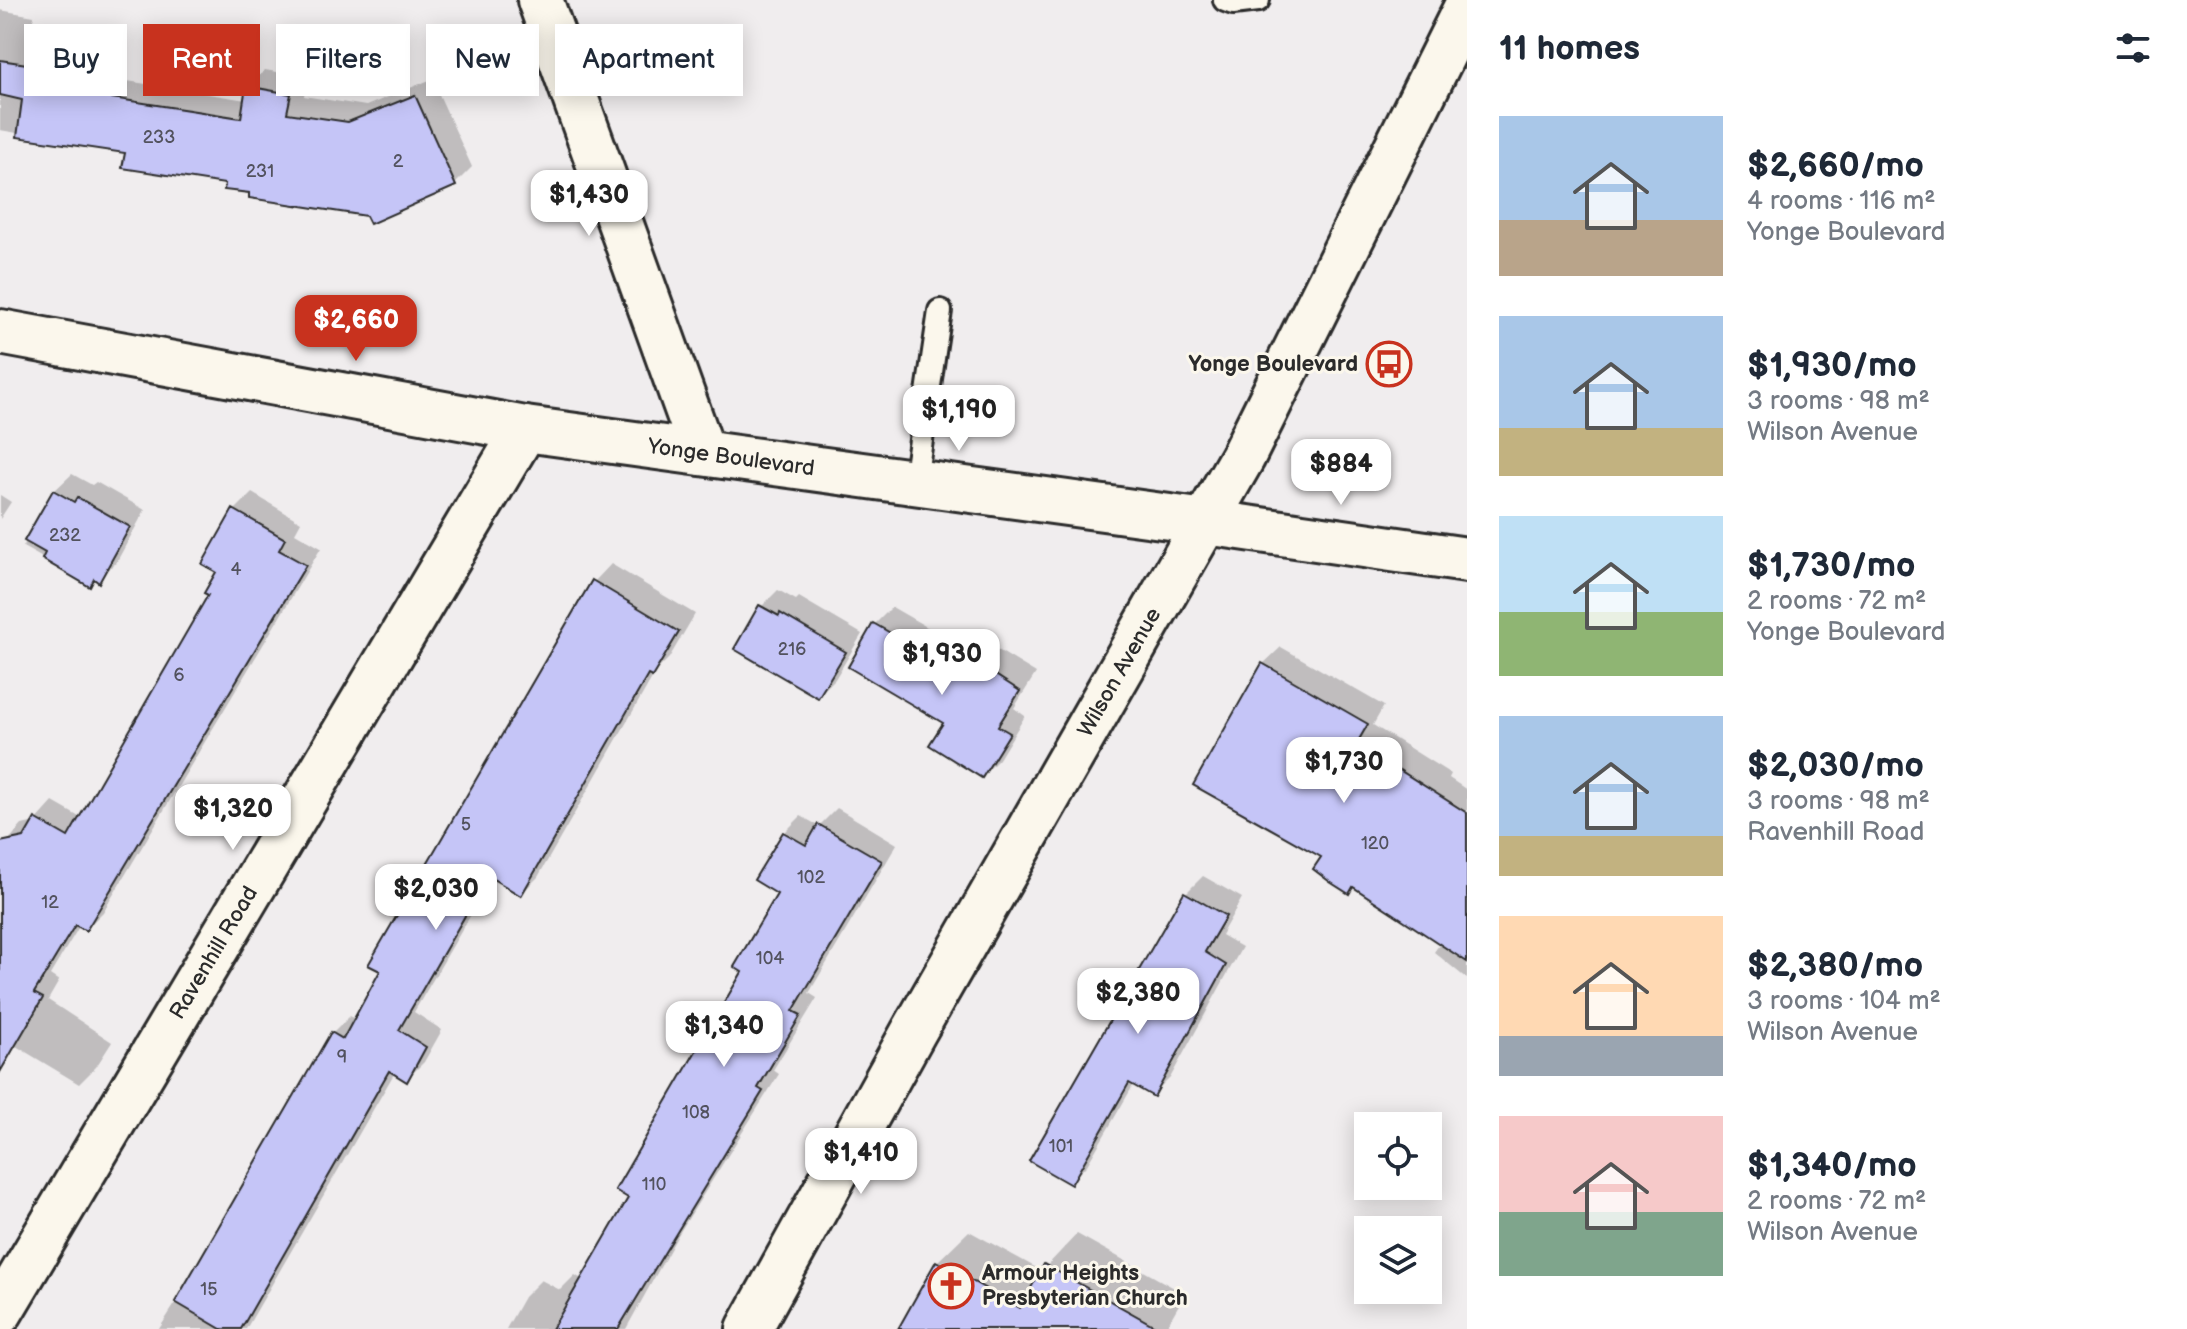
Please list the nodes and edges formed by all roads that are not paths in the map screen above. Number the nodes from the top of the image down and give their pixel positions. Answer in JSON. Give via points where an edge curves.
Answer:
{"nodes":[{"id":1,"x":540,"y":0,"type":"edge"},
{"id":2,"x":1225,"y":0,"type":"edge"},
{"id":3,"x":1258,"y":0,"type":"edge"},
{"id":4,"x":1467,"y":6,"type":"edge"},
{"id":5,"x":940,"y":311,"type":"dead end"},
{"id":6,"x":0,"y":332,"type":"edge"},
{"id":7,"x":525,"y":429,"type":"junction"},
{"id":8,"x":703,"y":453,"type":"junction"},
{"id":9,"x":915,"y":481,"type":"junction"},
{"id":10,"x":1206,"y":522,"type":"junction"},
{"id":11,"x":1467,"y":560,"type":"edge"},
{"id":12,"x":0,"y":1312,"type":"edge"},
{"id":13,"x":749,"y":1329,"type":"edge"}],
"edges":[{"from":1,"to":8,"type":"street"},
{"from":2,"to":3,"type":"lane"},
{"from":4,"to":10,"type":"street","name":"Wilson Avenue"},
{"from":5,"to":9,"type":"lane"},
{"from":6,"to":7,"type":"street","name":"Yonge Boulevard"},
{"from":7,"to":8,"type":"street","name":"Yonge Boulevard"},
{"from":7,"to":12,"type":"street","name":"Ravenhill Road"},
{"from":8,"to":9,"type":"street","name":"Yonge Boulevard"},
{"from":9,"to":10,"type":"street","name":"Yonge Boulevard"},
{"from":10,"to":11,"type":"street","name":"Yonge Boulevard"},
{"from":10,"to":13,"type":"street","name":"Wilson Avenue"}]}
